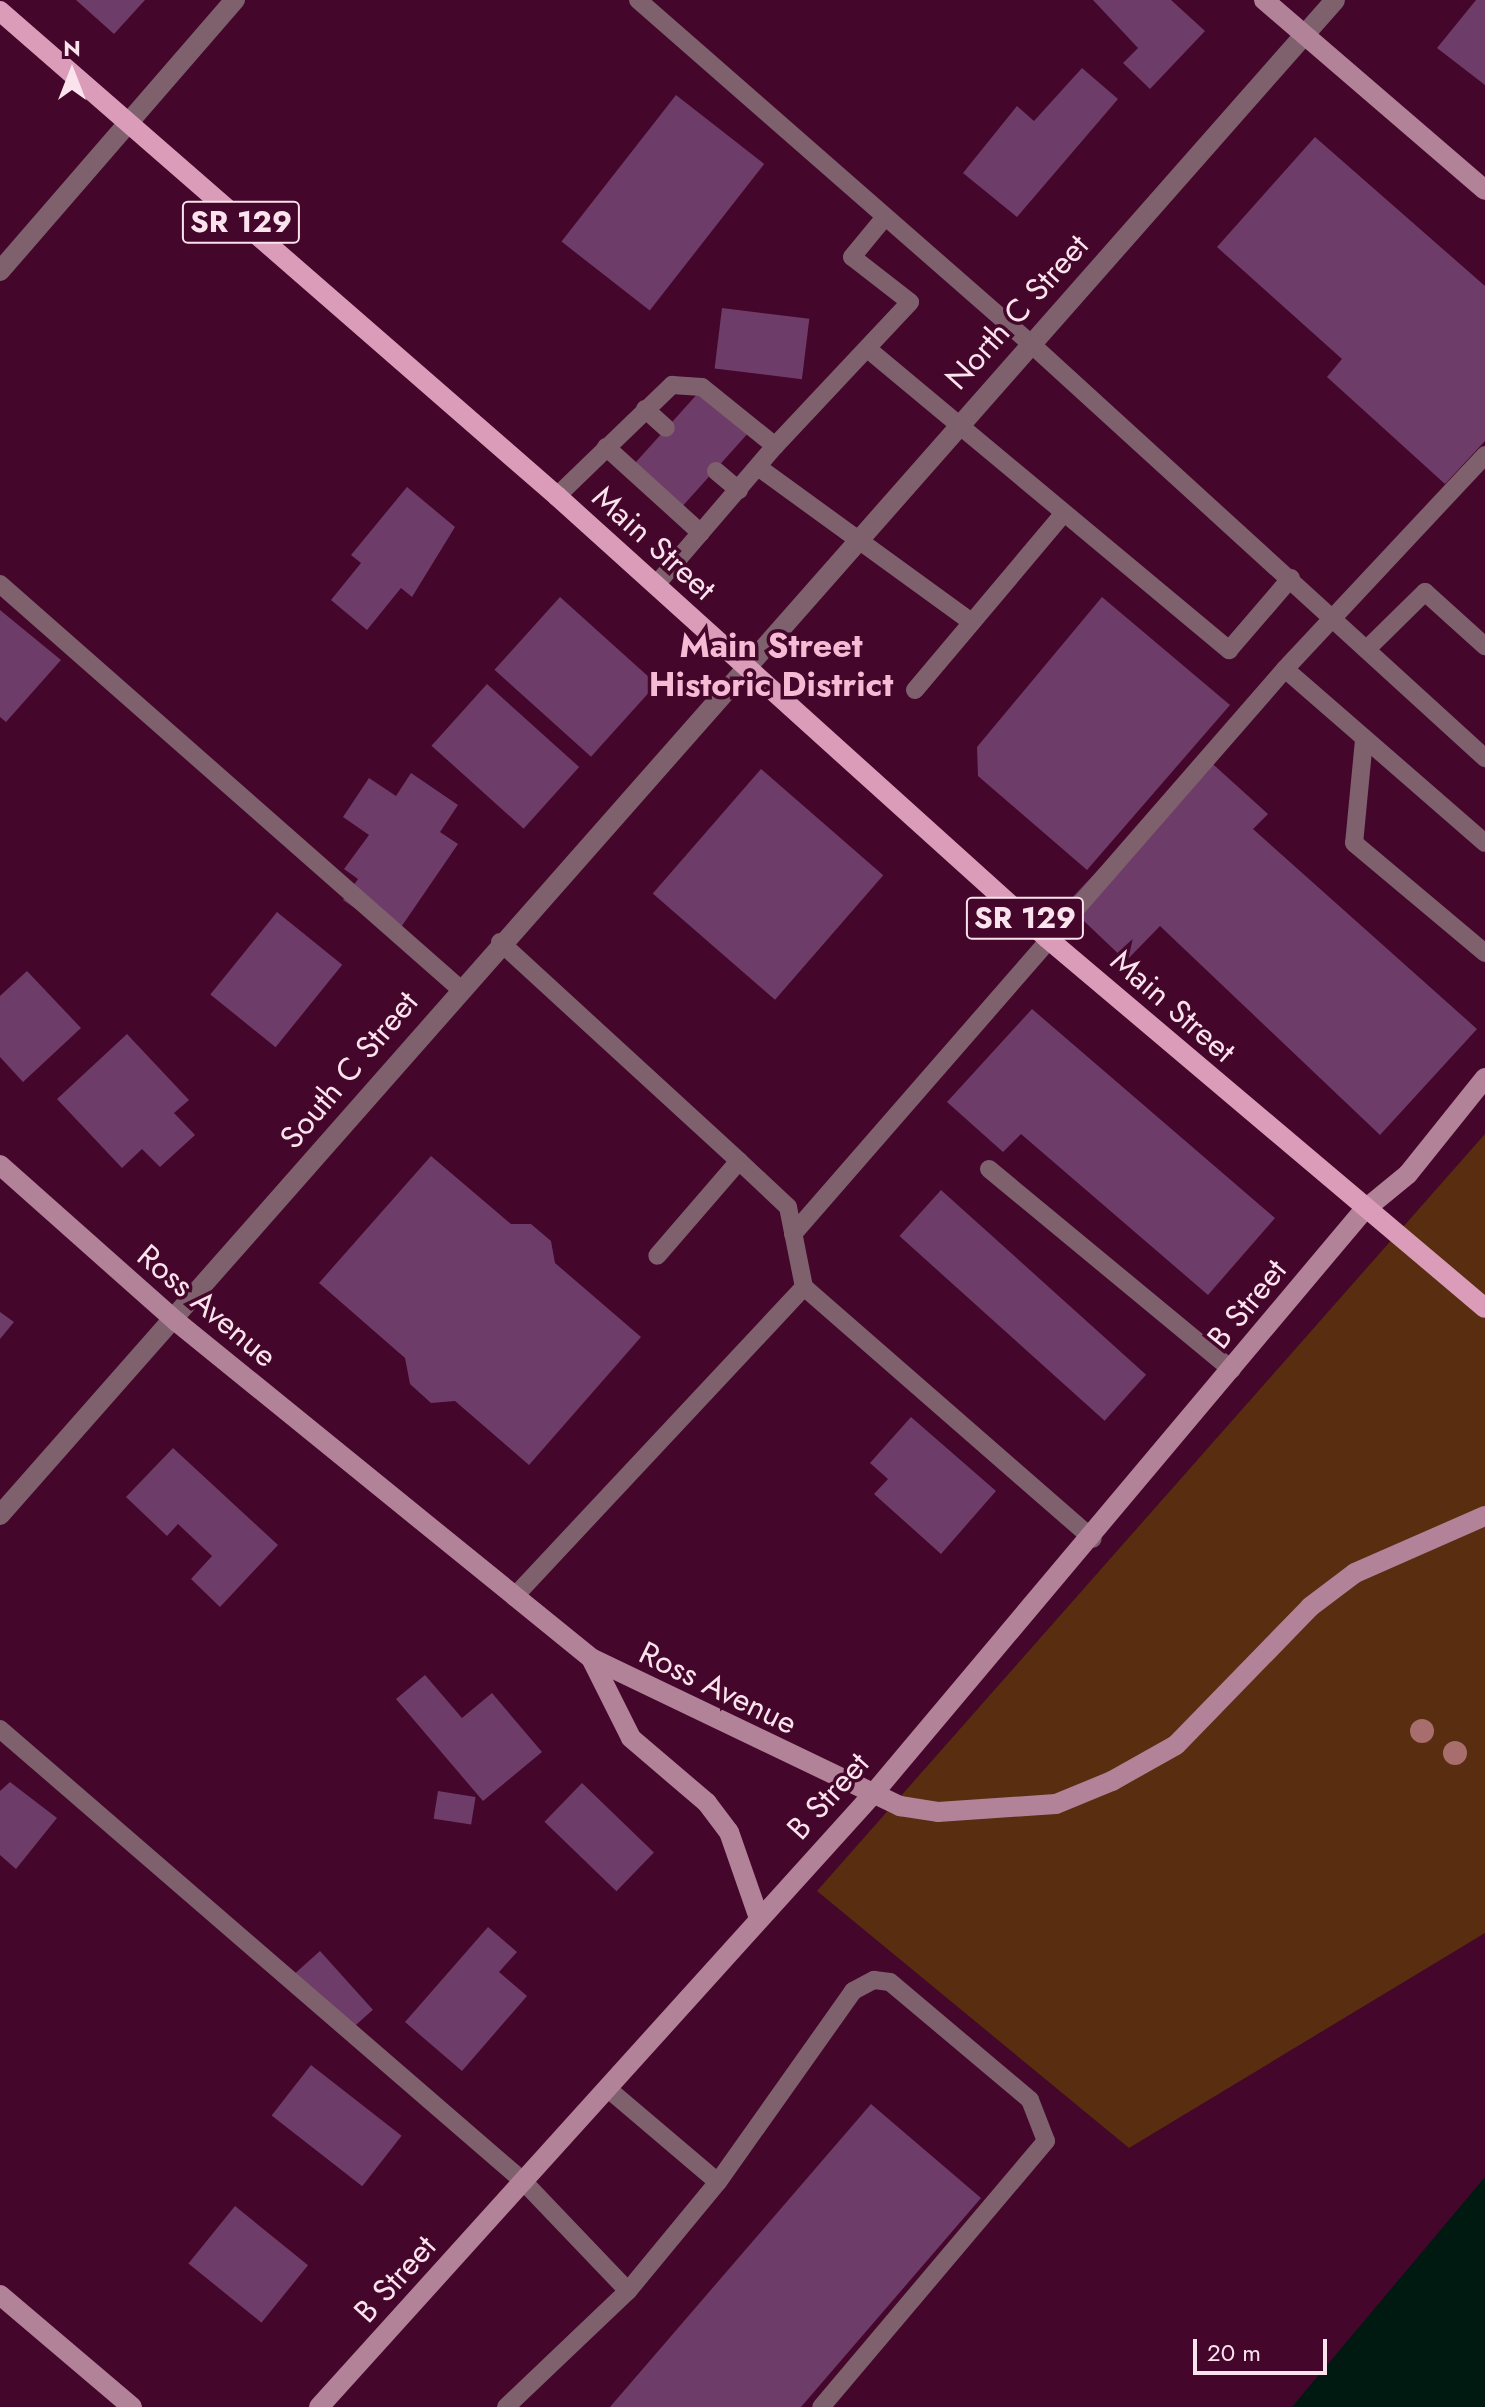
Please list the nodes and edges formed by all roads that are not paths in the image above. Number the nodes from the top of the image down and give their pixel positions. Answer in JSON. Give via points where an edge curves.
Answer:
{"nodes":[{"id":1,"x":235,"y":0,"type":"edge"},
{"id":2,"x":638,"y":0,"type":"edge"},
{"id":3,"x":1264,"y":0,"type":"edge"},
{"id":4,"x":1335,"y":0,"type":"edge"},
{"id":5,"x":0,"y":11,"type":"edge"},
{"id":6,"x":1303,"y":36,"type":"junction"},
{"id":7,"x":126,"y":122,"type":"junction"},
{"id":8,"x":1485,"y":190,"type":"edge"},
{"id":9,"x":885,"y":217,"type":"junction"},
{"id":10,"x":0,"y":271,"type":"edge"},
{"id":11,"x":1030,"y":343,"type":"junction"},
{"id":12,"x":869,"y":350,"type":"junction"},
{"id":13,"x":645,"y":409,"type":"junction"},
{"id":14,"x":957,"y":425,"type":"junction"},
{"id":15,"x":666,"y":428,"type":"dead end"},
{"id":16,"x":775,"y":446,"type":"junction"},
{"id":17,"x":606,"y":447,"type":"junction"},
{"id":18,"x":1485,"y":455,"type":"edge"},
{"id":19,"x":758,"y":467,"type":"junction"},
{"id":20,"x":716,"y":471,"type":"dead end"},
{"id":21,"x":739,"y":490,"type":"junction"},
{"id":22,"x":557,"y":496,"type":"junction"},
{"id":23,"x":1064,"y":513,"type":"junction"},
{"id":24,"x":701,"y":533,"type":"junction"},
{"id":25,"x":856,"y":544,"type":"junction"},
{"id":26,"x":1291,"y":578,"type":"junction"},
{"id":27,"x":0,"y":584,"type":"edge"},
{"id":28,"x":656,"y":585,"type":"junction"},
{"id":29,"x":1333,"y":616,"type":"junction"},
{"id":30,"x":971,"y":622,"type":"junction"},
{"id":31,"x":1485,"y":646,"type":"edge"},
{"id":32,"x":1368,"y":648,"type":"junction"},
{"id":33,"x":747,"y":665,"type":"junction"},
{"id":34,"x":1285,"y":669,"type":"junction"},
{"id":35,"x":915,"y":690,"type":"dead end"},
{"id":36,"x":1364,"y":740,"type":"junction"},
{"id":37,"x":1485,"y":758,"type":"edge"},
{"id":38,"x":1485,"y":843,"type":"edge"},
{"id":39,"x":1047,"y":938,"type":"junction"},
{"id":40,"x":500,"y":942,"type":"junction"},
{"id":41,"x":1485,"y":953,"type":"edge"},
{"id":42,"x":458,"y":987,"type":"junction"},
{"id":43,"x":1485,"y":1078,"type":"edge"},
{"id":44,"x":739,"y":1161,"type":"junction"},
{"id":45,"x":0,"y":1165,"type":"edge"},
{"id":46,"x":989,"y":1169,"type":"dead end"},
{"id":47,"x":1363,"y":1211,"type":"junction"},
{"id":48,"x":793,"y":1234,"type":"junction"},
{"id":49,"x":657,"y":1256,"type":"dead end"},
{"id":50,"x":804,"y":1287,"type":"junction"},
{"id":51,"x":1485,"y":1308,"type":"edge"},
{"id":52,"x":177,"y":1322,"type":"junction"},
{"id":53,"x":1232,"y":1370,"type":"junction"},
{"id":54,"x":0,"y":1515,"type":"edge"},
{"id":55,"x":1485,"y":1516,"type":"edge"},
{"id":56,"x":1093,"y":1539,"type":"junction"},
{"id":57,"x":514,"y":1597,"type":"junction"},
{"id":58,"x":591,"y":1658,"type":"junction"},
{"id":59,"x":0,"y":1729,"type":"edge"},
{"id":60,"x":873,"y":1794,"type":"junction"},
{"id":61,"x":759,"y":1918,"type":"junction"},
{"id":62,"x":607,"y":2088,"type":"junction"},
{"id":63,"x":523,"y":2181,"type":"junction"},
{"id":64,"x":718,"y":2182,"type":"junction"},
{"id":65,"x":628,"y":2291,"type":"junction"},
{"id":66,"x":0,"y":2295,"type":"edge"},
{"id":67,"x":132,"y":2407,"type":"edge"},
{"id":68,"x":319,"y":2407,"type":"edge"},
{"id":69,"x":506,"y":2407,"type":"edge"},
{"id":70,"x":821,"y":2407,"type":"edge"}],
"edges":[{"from":1,"to":7,"type":"street"},
{"from":2,"to":9,"type":"lane"},
{"from":3,"to":6,"type":"main road"},
{"from":4,"to":6,"type":"street","name":"North C Street"},
{"from":5,"to":7,"type":"main road","name":"Main Street","number":"SR 129"},
{"from":6,"to":8,"type":"main road"},
{"from":6,"to":11,"type":"street","name":"North C Street"},
{"from":7,"to":10,"type":"street"},
{"from":7,"to":22,"type":"main road","name":"Main Street","number":"SR 129"},
{"from":9,"to":11,"type":"lane"},
{"from":9,"to":12,"type":"lane","via":[[852,257],[910,302]]},
{"from":11,"to":14,"type":"street","name":"North C Street"},
{"from":11,"to":26,"type":"lane"},
{"from":12,"to":14,"type":"lane"},
{"from":12,"to":16,"type":"lane"},
{"from":13,"to":15,"type":"lane"},
{"from":13,"to":16,"type":"lane","via":[[672,385],[702,387]]},
{"from":13,"to":17,"type":"lane"},
{"from":14,"to":23,"type":"lane"},
{"from":14,"to":25,"type":"street","name":"North C Street"},
{"from":16,"to":19,"type":"lane"},
{"from":17,"to":22,"type":"lane"},
{"from":17,"to":24,"type":"lane"},
{"from":18,"to":29,"type":"lane"},
{"from":19,"to":21,"type":"lane"},
{"from":19,"to":25,"type":"lane"},
{"from":20,"to":21,"type":"lane"},
{"from":21,"to":24,"type":"lane"},
{"from":22,"to":28,"type":"main road","name":"Main Street","number":"SR 129"},
{"from":23,"to":26,"type":"lane","via":[[1229,650]]},
{"from":23,"to":30,"type":"lane"},
{"from":24,"to":28,"type":"lane"},
{"from":25,"to":30,"type":"lane"},
{"from":25,"to":33,"type":"street","name":"North C Street"},
{"from":26,"to":29,"type":"lane"},
{"from":27,"to":42,"type":"lane"},
{"from":28,"to":33,"type":"main road","name":"Main Street","number":"SR 129"},
{"from":29,"to":32,"type":"lane"},
{"from":29,"to":34,"type":"lane"},
{"from":30,"to":35,"type":"lane"},
{"from":31,"to":32,"type":"lane","via":[[1425,592]]},
{"from":32,"to":37,"type":"lane"},
{"from":33,"to":39,"type":"main road","name":"Main Street","number":"SR 129"},
{"from":33,"to":40,"type":"street","name":"South C Street"},
{"from":34,"to":36,"type":"lane"},
{"from":34,"to":39,"type":"lane"},
{"from":36,"to":38,"type":"lane"},
{"from":36,"to":41,"type":"lane","via":[[1354,843]]},
{"from":39,"to":47,"type":"main road","name":"Main Street","number":"SR 129"},
{"from":39,"to":48,"type":"lane"},
{"from":40,"to":42,"type":"street","name":"South C Street"},
{"from":40,"to":44,"type":"lane"},
{"from":42,"to":52,"type":"street","name":"South C Street"},
{"from":43,"to":47,"type":"main road","name":"B Street","via":[[1408,1174]]},
{"from":44,"to":48,"type":"lane","via":[[788,1207]]},
{"from":44,"to":49,"type":"lane"},
{"from":45,"to":52,"type":"main road","name":"Ross Avenue"},
{"from":46,"to":53,"type":"lane"},
{"from":47,"to":51,"type":"main road","name":"Main Street","number":"SR 129"},
{"from":47,"to":53,"type":"main road","name":"B Street"},
{"from":48,"to":50,"type":"lane"},
{"from":50,"to":56,"type":"lane"},
{"from":50,"to":57,"type":"lane"},
{"from":52,"to":54,"type":"street","name":"South C Street"},
{"from":52,"to":57,"type":"main road","name":"Ross Avenue"},
{"from":53,"to":56,"type":"main road","name":"B Street"},
{"from":55,"to":60,"type":"main road","name":"Ross Avenue","via":[[1355,1573],[1310,1607],[1176,1745],[1112,1781],[1056,1804],[986,1810],[938,1812]]},
{"from":56,"to":60,"type":"main road","name":"B Street"},
{"from":57,"to":58,"type":"main road","name":"Ross Avenue"},
{"from":58,"to":60,"type":"main road","name":"Ross Avenue"},
{"from":58,"to":61,"type":"main road","via":[[631,1738],[707,1803],[729,1832]]},
{"from":59,"to":63,"type":"lane"},
{"from":60,"to":61,"type":"main road","name":"B Street"},
{"from":61,"to":62,"type":"main road","name":"B Street"},
{"from":62,"to":63,"type":"main road","name":"B Street"},
{"from":62,"to":64,"type":"lane"},
{"from":63,"to":65,"type":"lane"},
{"from":63,"to":68,"type":"main road","name":"B Street"},
{"from":64,"to":65,"type":"lane"},
{"from":64,"to":70,"type":"lane","via":[[853,1991],[874,1980],[890,1982],[1019,2090],[1044,2124],[1046,2141]]},
{"from":65,"to":69,"type":"lane"},
{"from":66,"to":67,"type":"main road"}]}
